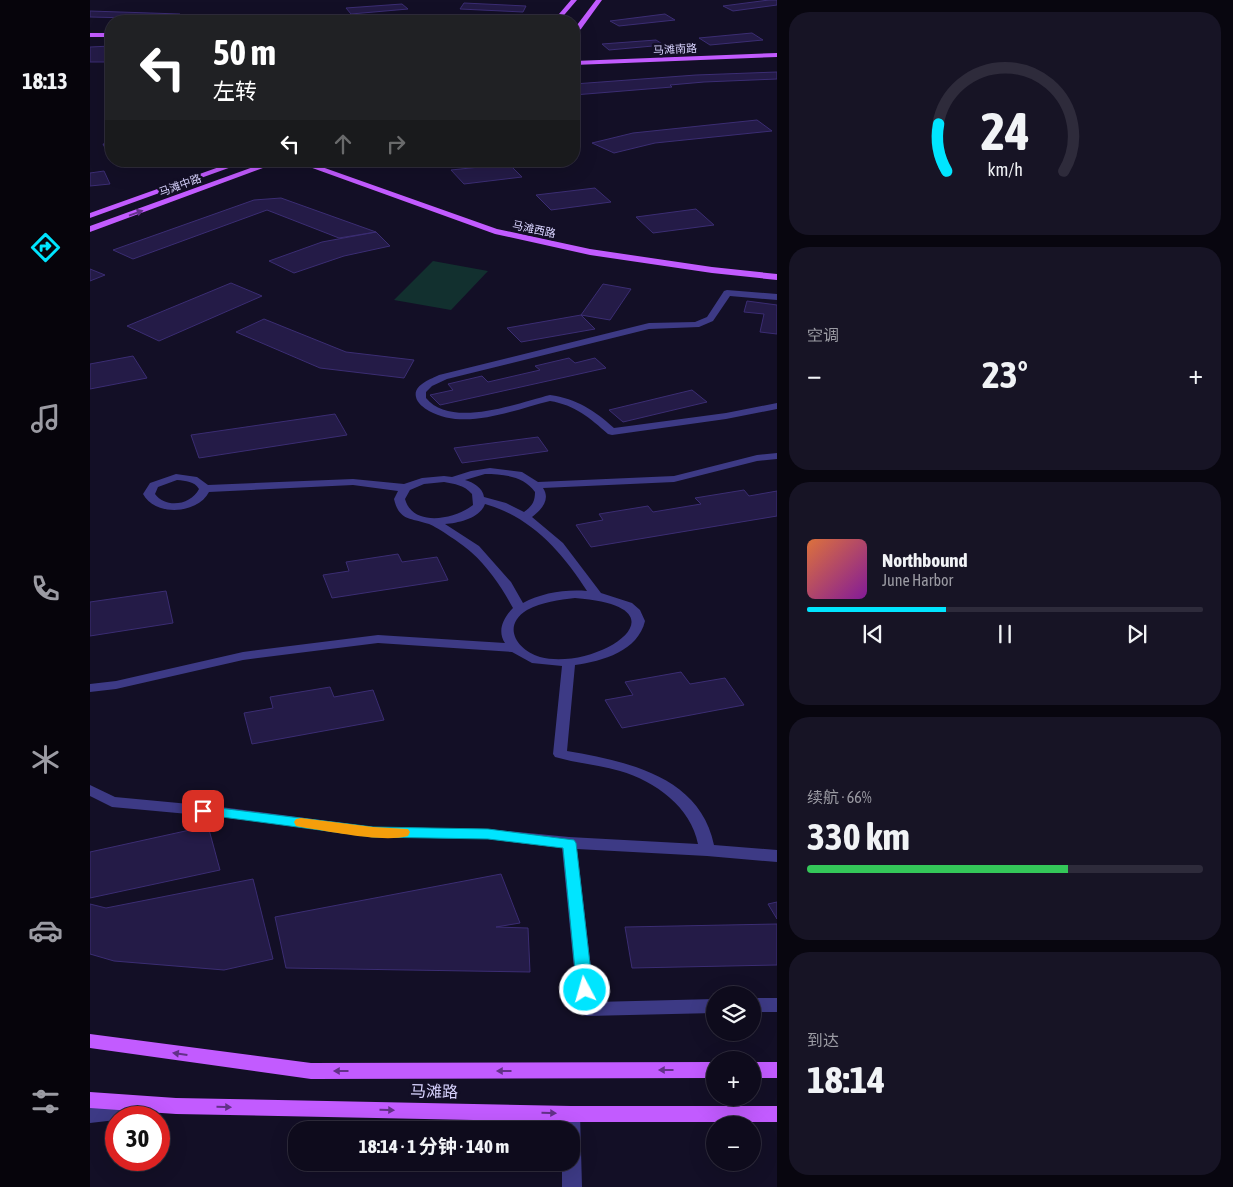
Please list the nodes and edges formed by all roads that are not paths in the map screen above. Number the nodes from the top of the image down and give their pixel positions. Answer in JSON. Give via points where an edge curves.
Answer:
{"nodes":[{"id":1,"x":574,"y":0,"type":"edge"},
{"id":2,"x":599,"y":0,"type":"edge"},
{"id":3,"x":561,"y":15,"type":"edge"},
{"id":4,"x":580,"y":27,"type":"edge"},
{"id":5,"x":90,"y":35,"type":"edge"},
{"id":6,"x":105,"y":35,"type":"edge"},
{"id":7,"x":777,"y":55,"type":"edge"},
{"id":8,"x":777,"y":59,"type":"edge"},
{"id":9,"x":580,"y":63,"type":"edge"},
{"id":10,"x":580,"y":63,"type":"edge"},
{"id":11,"x":631,"y":65,"type":"junction"},
{"id":12,"x":583,"y":70,"type":"dead end"},
{"id":13,"x":227,"y":167,"type":"edge"},
{"id":14,"x":262,"y":167,"type":"edge"},
{"id":15,"x":314,"y":167,"type":"edge"},
{"id":16,"x":90,"y":216,"type":"edge"},
{"id":17,"x":90,"y":230,"type":"edge"},
{"id":18,"x":777,"y":277,"type":"edge"},
{"id":19,"x":777,"y":297,"type":"edge"},
{"id":20,"x":777,"y":406,"type":"edge"},
{"id":21,"x":777,"y":456,"type":"edge"},
{"id":22,"x":455,"y":480,"type":"junction"},
{"id":23,"x":537,"y":485,"type":"junction"},
{"id":24,"x":405,"y":488,"type":"junction"},
{"id":25,"x":205,"y":489,"type":"dead end"},
{"id":26,"x":480,"y":500,"type":"junction"},
{"id":27,"x":525,"y":517,"type":"junction"},
{"id":28,"x":434,"y":522,"type":"junction"},
{"id":29,"x":596,"y":596,"type":"junction"},
{"id":30,"x":520,"y":609,"type":"junction"},
{"id":31,"x":515,"y":648,"type":"junction"},
{"id":32,"x":569,"y":661,"type":"junction"},
{"id":33,"x":90,"y":688,"type":"edge"},
{"id":34,"x":90,"y":790,"type":"edge"},
{"id":35,"x":569,"y":843,"type":"junction"},
{"id":36,"x":707,"y":850,"type":"junction"},
{"id":37,"x":777,"y":856,"type":"edge"},
{"id":38,"x":761,"y":1005,"type":"edge"},
{"id":39,"x":777,"y":1005,"type":"edge"},
{"id":40,"x":706,"y":1006,"type":"edge"},
{"id":41,"x":90,"y":1041,"type":"edge"},
{"id":42,"x":706,"y":1070,"type":"edge"},
{"id":43,"x":761,"y":1070,"type":"edge"},
{"id":44,"x":777,"y":1070,"type":"edge"},
{"id":45,"x":90,"y":1100,"type":"edge"},
{"id":46,"x":176,"y":1106,"type":"junction"},
{"id":47,"x":571,"y":1114,"type":"junction"},
{"id":48,"x":777,"y":1114,"type":"edge"},
{"id":49,"x":90,"y":1115,"type":"edge"},
{"id":50,"x":572,"y":1187,"type":"edge"}],
"edges":[{"from":1,"to":3,"type":"main road"},
{"from":2,"to":4,"type":"main road"},
{"from":5,"to":6,"type":"main road"},
{"from":7,"to":9,"type":"main road","name":"马滩南路"},
{"from":8,"to":11,"type":"main road","name":"马滩南路"},
{"from":10,"to":11,"type":"main road","name":"马滩南路"},
{"from":11,"to":12,"type":"main road"},
{"from":13,"to":16,"type":"main road","name":"马滩中路"},
{"from":17,"to":14,"type":"main road","name":"马滩中路","one_way":true},
{"from":15,"to":18,"type":"main road","name":"马滩西路","via":[[495,231],[590,252]]},
{"from":19,"to":20,"type":"street","via":[[727,293],[710,319],[696,325],[649,326],[443,377],[424,386],[420,398],[432,410],[456,416],[470,416],[550,398],[562,399],[581,405],[612,432]]},
{"from":21,"to":23,"type":"street","via":[[674,479]]},
{"from":22,"to":23,"type":"street","via":[[467,474],[498,471],[526,478]]},
{"from":22,"to":24,"type":"street","via":[[433,479]]},
{"from":22,"to":26,"type":"street","via":[[473,488]]},
{"from":23,"to":27,"type":"street","via":[[542,493],[542,502]]},
{"from":24,"to":25,"type":"street","via":[[353,482]]},
{"from":24,"to":28,"type":"street","via":[[399,500],[405,512]]},
{"from":26,"to":27,"type":"street"},
{"from":26,"to":28,"type":"street","via":[[479,506],[467,516]]},
{"from":27,"to":29,"type":"street","via":[[551,537],[580,569]]},
{"from":28,"to":30,"type":"street","via":[[475,548],[507,585]]},
{"from":29,"to":30,"type":"street","via":[[554,596]]},
{"from":29,"to":32,"type":"street","via":[[630,608],[636,615],[636,631],[618,648],[584,660]]},
{"from":30,"to":31,"type":"street","via":[[506,628]]},
{"from":31,"to":32,"type":"street","via":[[544,662]]},
{"from":31,"to":33,"type":"street","via":[[378,639],[243,656],[116,686]]},
{"from":32,"to":36,"type":"street","via":[[560,754],[622,766],[656,781],[684,802],[696,817],[705,833]]},
{"from":34,"to":35,"type":"street","via":[[112,802],[221,812],[373,832],[488,834]]},
{"from":35,"to":36,"type":"street"},
{"from":35,"to":40,"type":"street","via":[[587,1009]]},
{"from":36,"to":37,"type":"street"},
{"from":38,"to":39,"type":"street"},
{"from":42,"to":41,"type":"main road","name":"马滩路","one_way":true,"via":[[311,1071]]},
{"from":43,"to":44,"type":"main road"},
{"from":45,"to":46,"type":"main road","name":"马滩路"},
{"from":46,"to":47,"type":"main road","name":"马滩路","one_way":true},
{"from":46,"to":49,"type":"street"},
{"from":47,"to":48,"type":"main road","name":"马滩路"},
{"from":47,"to":50,"type":"street"}]}
